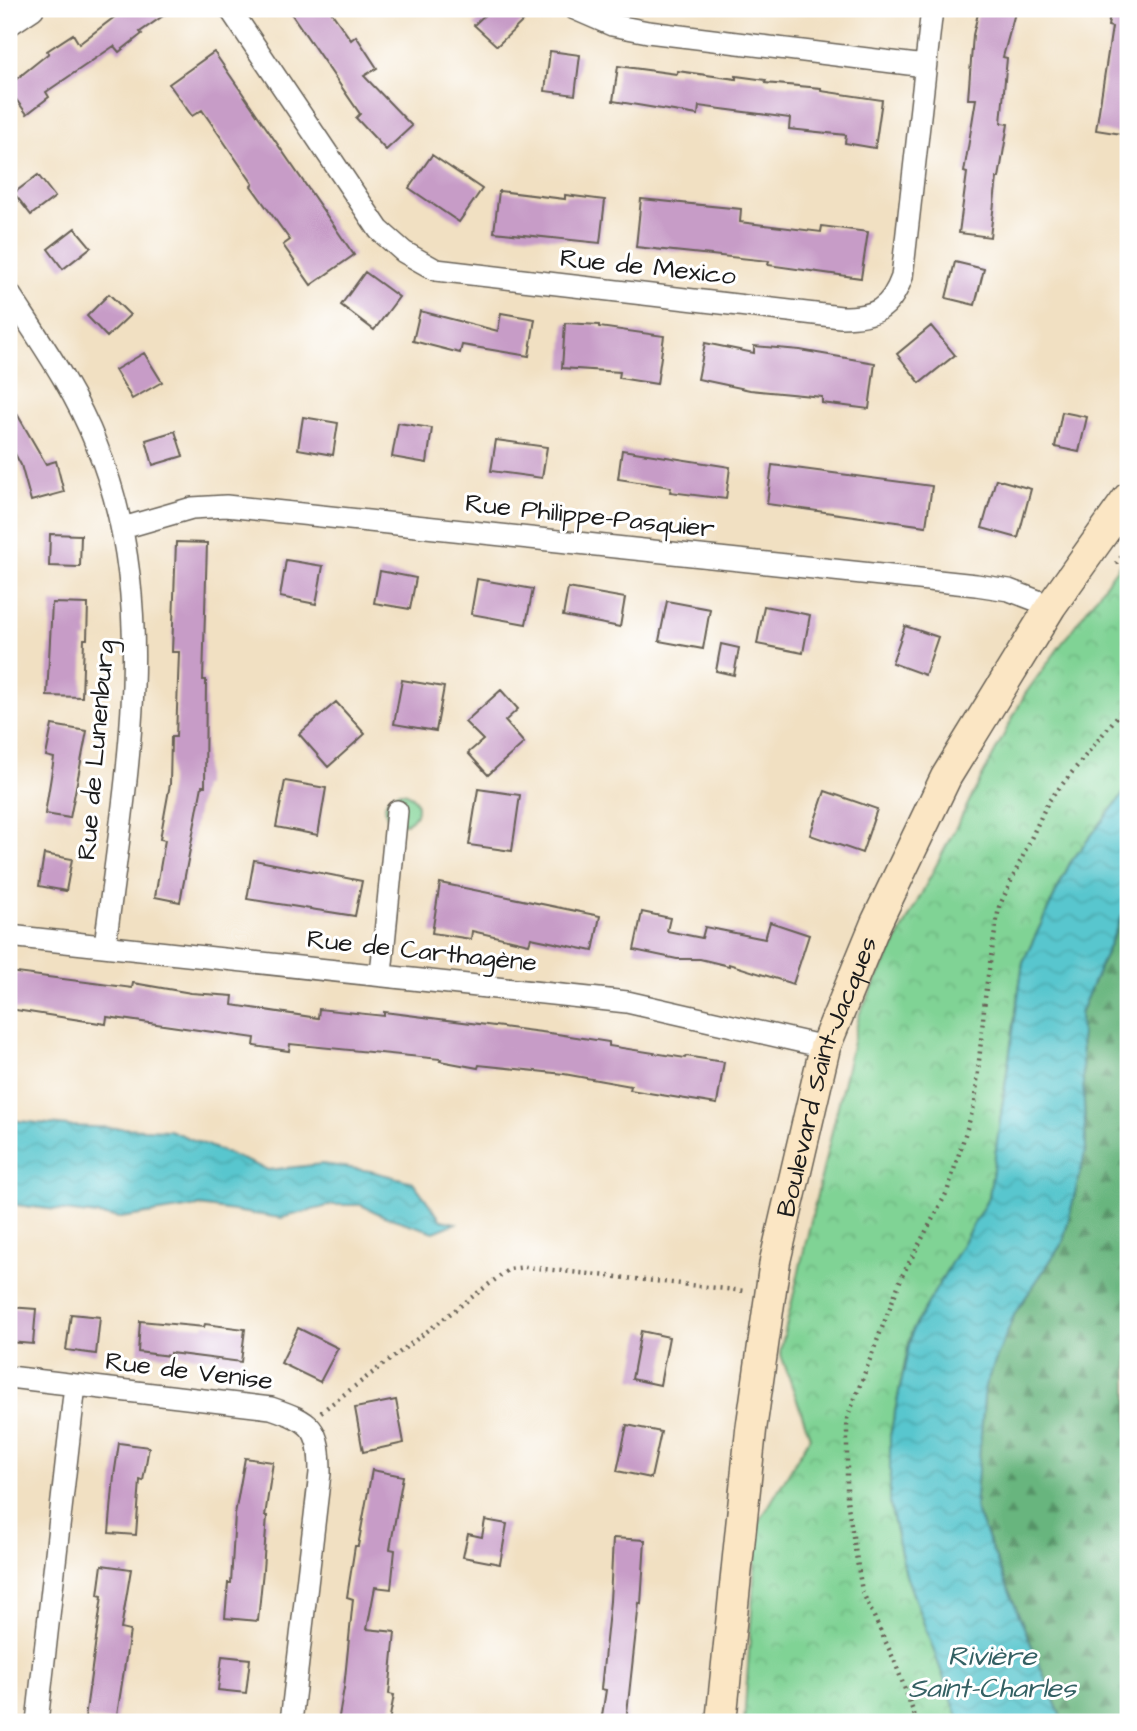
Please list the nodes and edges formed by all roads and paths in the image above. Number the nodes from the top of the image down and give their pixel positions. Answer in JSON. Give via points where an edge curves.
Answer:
{"nodes":[{"id":1,"x":33,"y":9,"type":"edge"},
{"id":2,"x":230,"y":9,"type":"edge"},
{"id":3,"x":575,"y":9,"type":"edge"},
{"id":4,"x":932,"y":9,"type":"edge"},
{"id":5,"x":9,"y":25,"type":"edge"},
{"id":6,"x":925,"y":66,"type":"junction"},
{"id":7,"x":9,"y":293,"type":"edge"},
{"id":8,"x":1128,"y":498,"type":"edge"},
{"id":9,"x":123,"y":528,"type":"junction"},
{"id":10,"x":1051,"y":606,"type":"junction"},
{"id":11,"x":1128,"y":703,"type":"edge"},
{"id":12,"x":397,"y":811,"type":"dead end"},
{"id":13,"x":9,"y":936,"type":"edge"},
{"id":14,"x":105,"y":946,"type":"junction"},
{"id":15,"x":381,"y":974,"type":"junction"},
{"id":16,"x":825,"y":1047,"type":"junction"},
{"id":17,"x":770,"y":1296,"type":"junction"},
{"id":18,"x":9,"y":1377,"type":"edge"},
{"id":19,"x":75,"y":1384,"type":"junction"},
{"id":20,"x":311,"y":1427,"type":"junction"},
{"id":21,"x":37,"y":1722,"type":"edge"},
{"id":22,"x":291,"y":1722,"type":"edge"},
{"id":23,"x":721,"y":1722,"type":"edge"},
{"id":24,"x":917,"y":1722,"type":"edge"}],
"edges":[{"from":1,"to":5,"type":"street"},
{"from":2,"to":6,"type":"street","name":"Rue de Mexico","via":[[379,230],[404,252],[436,270],[841,317],[863,317],[882,309],[895,295],[901,277]]},
{"from":3,"to":6,"type":"street","via":[[612,25],[648,32]]},
{"from":4,"to":6,"type":"street","name":"Rue de Mexico"},
{"from":7,"to":9,"type":"street","name":"Rue de Lunenburg","via":[[59,371],[96,443]]},
{"from":8,"to":10,"type":"street","name":"Boulevard Saint-Jacques"},
{"from":9,"to":10,"type":"street","name":"Rue Philippe-Pasquier","via":[[192,508],[226,506],[976,585],[1009,590]]},
{"from":9,"to":14,"type":"street","name":"Rue de Lunenburg","via":[[135,646]]},
{"from":10,"to":16,"type":"street","name":"Boulevard Saint-Jacques","via":[[946,776],[876,923]]},
{"from":11,"to":24,"type":"path","via":[[1048,802],[999,907],[975,1103],[947,1192],[901,1276],[847,1419],[847,1500],[862,1591]]},
{"from":12,"to":15,"type":"street"},
{"from":13,"to":14,"type":"street","name":"Rue de Carthagène"},
{"from":14,"to":15,"type":"street","name":"Rue de Carthagène"},
{"from":15,"to":16,"type":"street","name":"Rue de Carthagène","via":[[627,1002]]},
{"from":16,"to":17,"type":"street","name":"Boulevard Saint-Jacques"},
{"from":17,"to":20,"type":"path","via":[[526,1267],[509,1269],[321,1412]]},
{"from":17,"to":23,"type":"street","name":"Boulevard Saint-Jacques","via":[[751,1430]]},
{"from":18,"to":19,"type":"street","name":"Rue de Venise"},
{"from":19,"to":20,"type":"street","name":"Rue de Venise","via":[[271,1408]]},
{"from":19,"to":21,"type":"street"},
{"from":20,"to":22,"type":"street","via":[[320,1446],[320,1473]]}]}
